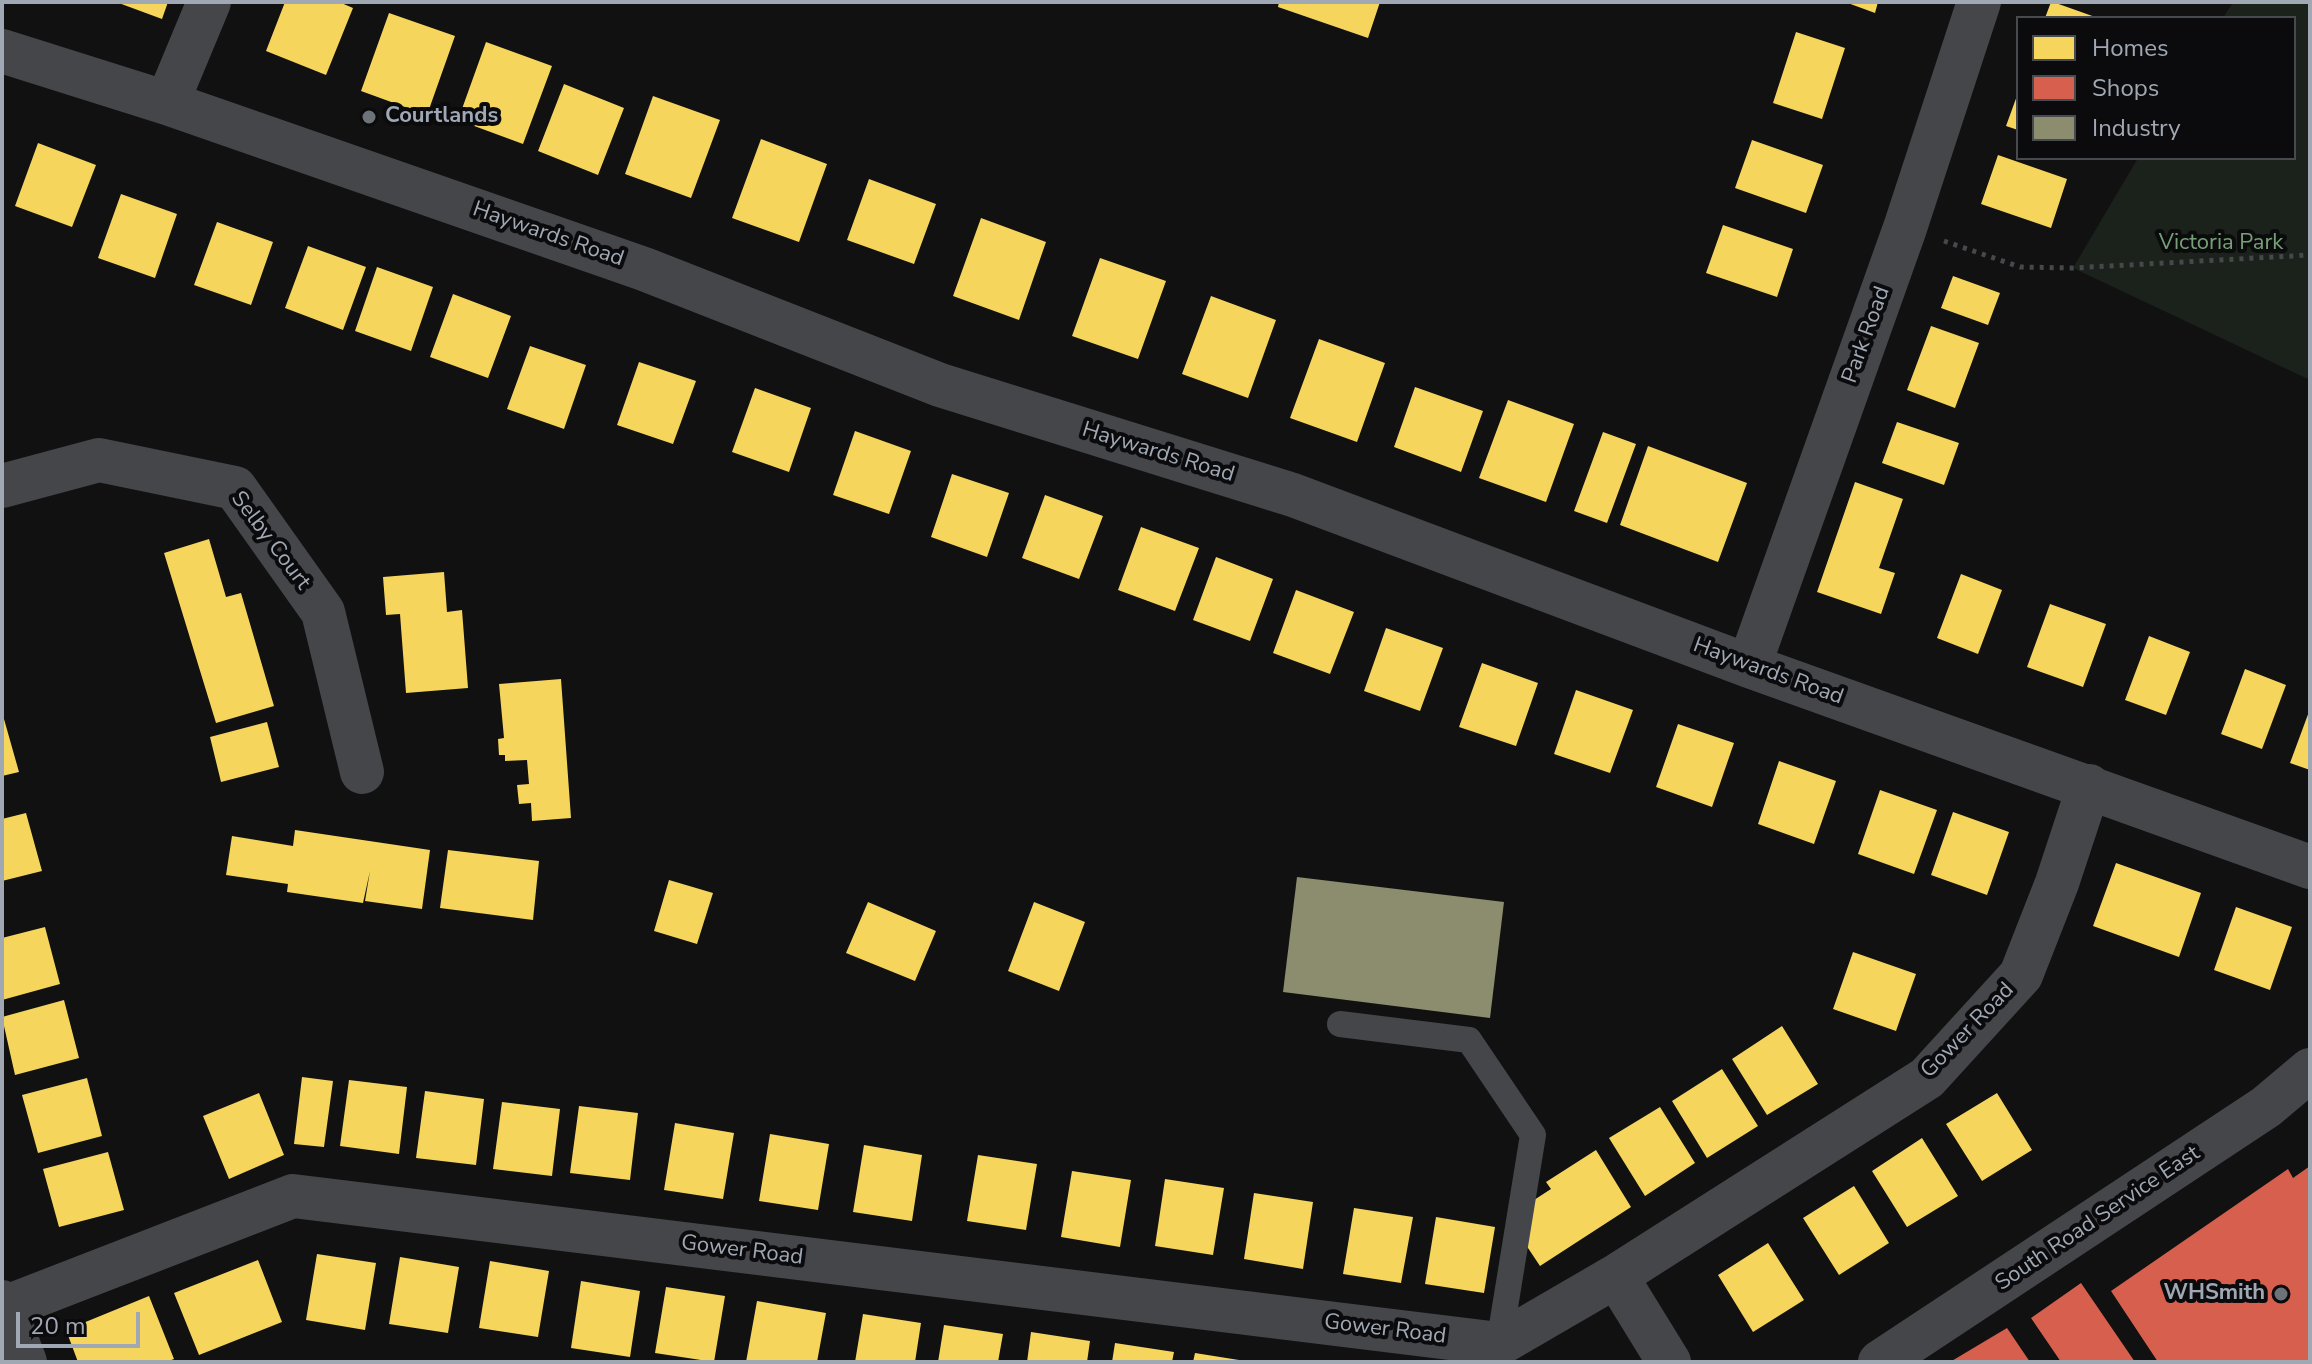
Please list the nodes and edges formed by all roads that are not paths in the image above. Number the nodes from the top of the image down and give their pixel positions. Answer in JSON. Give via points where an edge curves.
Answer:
{"nodes":[{"id":1,"x":209,"y":2,"type":"edge"},
{"id":2,"x":1979,"y":2,"type":"edge"},
{"id":3,"x":2,"y":51,"type":"edge"},
{"id":4,"x":167,"y":103,"type":"junction"},
{"id":5,"x":2,"y":486,"type":"edge"},
{"id":6,"x":1749,"y":666,"type":"junction"},
{"id":7,"x":362,"y":772,"type":"dead end"},
{"id":8,"x":2089,"y":786,"type":"junction"},
{"id":9,"x":2310,"y":867,"type":"edge"},
{"id":10,"x":1340,"y":1024,"type":"dead end"},
{"id":11,"x":2310,"y":1070,"type":"edge"},
{"id":12,"x":1616,"y":1276,"type":"junction"},
{"id":13,"x":3,"y":1305,"type":"edge"},
{"id":14,"x":1498,"y":1353,"type":"edge"},
{"id":15,"x":25,"y":1362,"type":"edge"},
{"id":16,"x":1669,"y":1362,"type":"edge"},
{"id":17,"x":1880,"y":1362,"type":"edge"}],
"edges":[{"from":1,"to":4,"type":"street"},
{"from":2,"to":6,"type":"street","name":"Park Road","via":[[1905,228]]},
{"from":3,"to":4,"type":"street","name":"Haywards Road"},
{"from":4,"to":6,"type":"street","name":"Haywards Road","via":[[644,269],[940,385],[1293,495]]},
{"from":5,"to":7,"type":"street","name":"Selby Court","via":[[99,460],[235,488],[323,612]]},
{"from":6,"to":8,"type":"street","name":"Haywards Road"},
{"from":8,"to":9,"type":"street","name":"Haywards Road"},
{"from":8,"to":12,"type":"street","name":"Gower Road","via":[[2021,975],[1927,1078]]},
{"from":10,"to":14,"type":"lane","via":[[1469,1040],[1533,1135]]},
{"from":11,"to":17,"type":"street","name":"South Road Service East","via":[[2266,1107]]},
{"from":12,"to":14,"type":"street","name":"Gower Road"},
{"from":12,"to":16,"type":"street"},
{"from":13,"to":14,"type":"street","name":"Gower Road","via":[[293,1196]]},
{"from":13,"to":15,"type":"street"}]}
